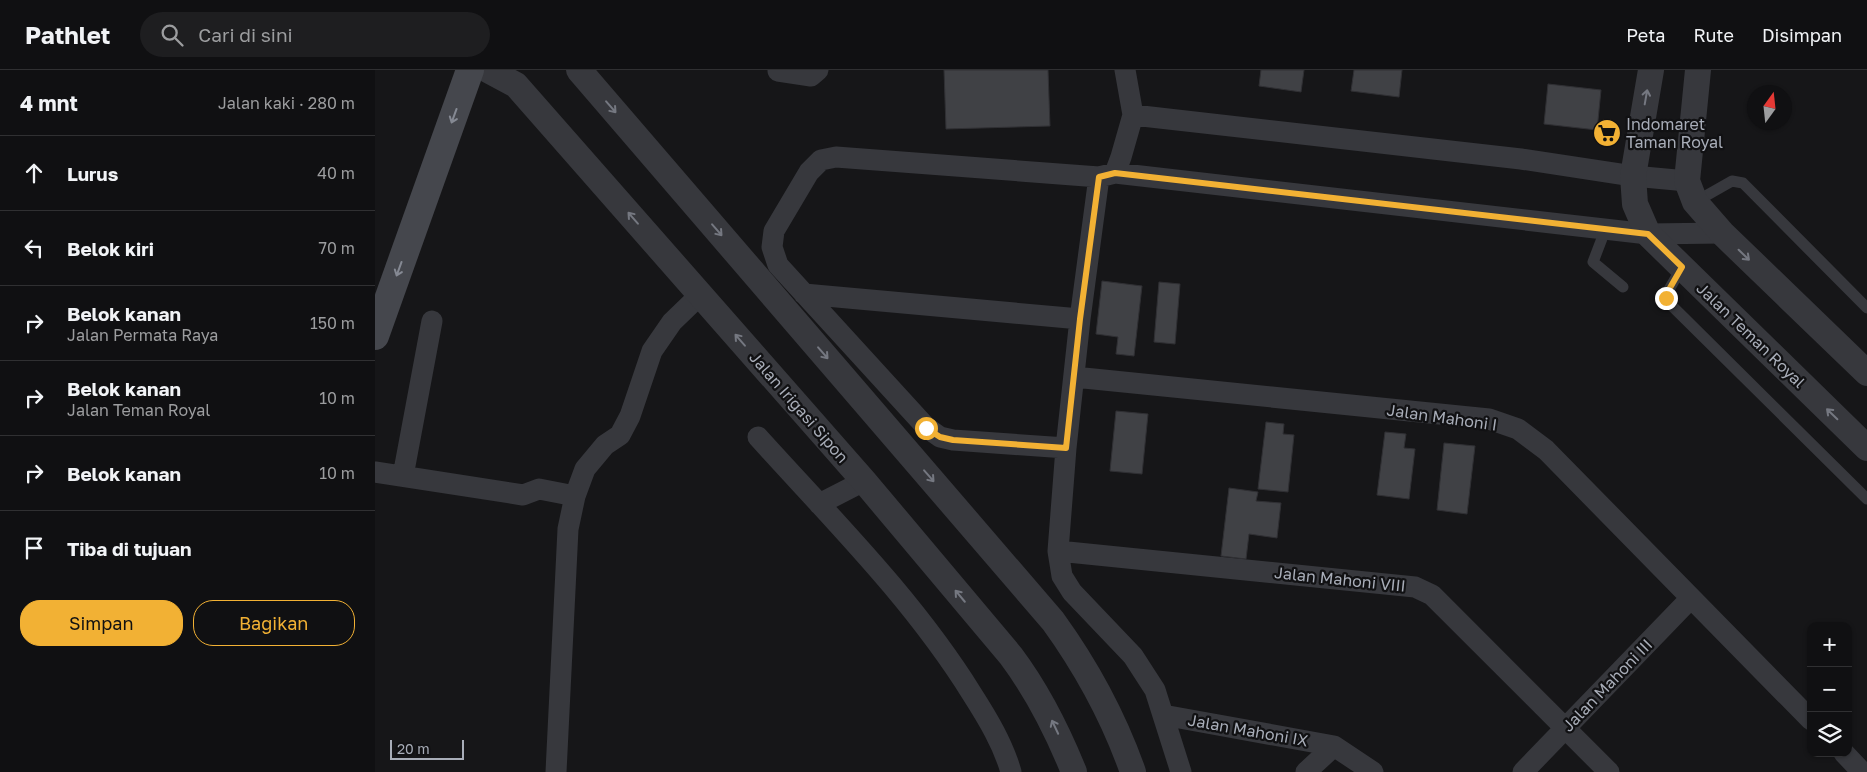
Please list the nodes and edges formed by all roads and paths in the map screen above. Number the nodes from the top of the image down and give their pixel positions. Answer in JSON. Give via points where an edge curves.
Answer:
{"nodes":[{"id":1,"x":470,"y":70,"type":"edge"},
{"id":2,"x":487,"y":70,"type":"edge"},
{"id":3,"x":579,"y":70,"type":"edge"},
{"id":4,"x":819,"y":70,"type":"edge"},
{"id":5,"x":1125,"y":70,"type":"edge"},
{"id":6,"x":1651,"y":70,"type":"edge"},
{"id":7,"x":1698,"y":70,"type":"edge"},
{"id":8,"x":778,"y":71,"type":"dead end"},
{"id":9,"x":1133,"y":114,"type":"junction"},
{"id":10,"x":1107,"y":175,"type":"junction"},
{"id":11,"x":1633,"y":176,"type":"junction"},
{"id":12,"x":1691,"y":192,"type":"junction"},
{"id":13,"x":1606,"y":228,"type":"junction"},
{"id":14,"x":1722,"y":233,"type":"junction"},
{"id":15,"x":1648,"y":234,"type":"junction"},
{"id":16,"x":1682,"y":267,"type":"junction"},
{"id":17,"x":1623,"y":287,"type":"dead end"},
{"id":18,"x":701,"y":294,"type":"junction"},
{"id":19,"x":804,"y":294,"type":"junction"},
{"id":20,"x":1867,"y":308,"type":"edge"},
{"id":21,"x":1080,"y":319,"type":"junction"},
{"id":22,"x":432,"y":321,"type":"dead end"},
{"id":23,"x":375,"y":336,"type":"edge"},
{"id":24,"x":1867,"y":373,"type":"edge"},
{"id":25,"x":1074,"y":377,"type":"junction"},
{"id":26,"x":758,"y":437,"type":"dead end"},
{"id":27,"x":1066,"y":448,"type":"junction"},
{"id":28,"x":1867,"y":448,"type":"edge"},
{"id":29,"x":375,"y":472,"type":"edge"},
{"id":30,"x":403,"y":476,"type":"junction"},
{"id":31,"x":864,"y":481,"type":"junction"},
{"id":32,"x":575,"y":496,"type":"junction"},
{"id":33,"x":1867,"y":499,"type":"edge"},
{"id":34,"x":819,"y":504,"type":"junction"},
{"id":35,"x":1058,"y":551,"type":"junction"},
{"id":36,"x":1691,"y":598,"type":"junction"},
{"id":37,"x":1163,"y":715,"type":"junction"},
{"id":38,"x":1807,"y":716,"type":"edge"},
{"id":39,"x":1565,"y":728,"type":"junction"},
{"id":40,"x":1334,"y":746,"type":"junction"},
{"id":41,"x":1848,"y":757,"type":"edge"},
{"id":42,"x":556,"y":772,"type":"edge"},
{"id":43,"x":1011,"y":772,"type":"edge"},
{"id":44,"x":1074,"y":772,"type":"edge"},
{"id":45,"x":1133,"y":772,"type":"edge"},
{"id":46,"x":1181,"y":772,"type":"edge"},
{"id":47,"x":1306,"y":772,"type":"edge"},
{"id":48,"x":1373,"y":772,"type":"edge"},
{"id":49,"x":1523,"y":772,"type":"edge"},
{"id":50,"x":1609,"y":772,"type":"edge"},
{"id":51,"x":1862,"y":772,"type":"edge"}],
"edges":[{"from":1,"to":23,"type":"main road","one_way":true},
{"from":18,"to":2,"type":"street","name":"Jalan Irigasi Sipon","one_way":true,"via":[[516,85]]},
{"from":3,"to":45,"type":"street","one_way":true,"via":[[1053,621],[1099,693]]},
{"from":4,"to":8,"type":"street","via":[[811,76]]},
{"from":5,"to":9,"type":"street"},
{"from":11,"to":6,"type":"street","name":"Jalan Teman Royal","one_way":true},
{"from":7,"to":12,"type":"street"},
{"from":9,"to":10,"type":"street","via":[[1121,157]]},
{"from":9,"to":11,"type":"street","via":[[1521,159]]},
{"from":10,"to":13,"type":"street"},
{"from":10,"to":19,"type":"street","via":[[836,157],[821,160],[809,172],[774,231],[772,247],[778,265]]},
{"from":10,"to":21,"type":"street"},
{"from":11,"to":12,"type":"street"},
{"from":11,"to":15,"type":"street","name":"Jalan Teman Royal","via":[[1635,204]]},
{"from":12,"to":14,"type":"street"},
{"from":12,"to":20,"type":"lane","via":[[1732,181],[1743,183]]},
{"from":13,"to":15,"type":"street"},
{"from":13,"to":17,"type":"lane","via":[[1593,262]]},
{"from":14,"to":15,"type":"street"},
{"from":14,"to":24,"type":"street","one_way":true},
{"from":15,"to":16,"type":"street","name":"Jalan Teman Royal"},
{"from":28,"to":16,"type":"street","name":"Jalan Teman Royal","one_way":true},
{"from":16,"to":33,"type":"lane","via":[[1667,293],[1667,301]]},
{"from":31,"to":18,"type":"street","name":"Jalan Irigasi Sipon","one_way":true},
{"from":18,"to":32,"type":"street","via":[[672,322],[652,351],[630,416],[620,435],[605,445],[585,469]]},
{"from":19,"to":21,"type":"street"},
{"from":19,"to":27,"type":"street","via":[[926,428],[940,437]]},
{"from":21,"to":25,"type":"street"},
{"from":22,"to":30,"type":"street"},
{"from":25,"to":27,"type":"street"},
{"from":25,"to":36,"type":"street","name":"Jalan Mahoni I","via":[[1489,419],[1518,429],[1546,450]]},
{"from":26,"to":34,"type":"street"},
{"from":27,"to":35,"type":"street"},
{"from":29,"to":30,"type":"street"},
{"from":30,"to":32,"type":"street","via":[[523,494],[539,489]]},
{"from":31,"to":34,"type":"street"},
{"from":44,"to":31,"type":"street","name":"Jalan Irigasi Sipon","one_way":true,"via":[[1030,681]]},
{"from":32,"to":42,"type":"street","via":[[568,529]]},
{"from":34,"to":43,"type":"street","via":[[903,599],[956,668],[996,732]]},
{"from":35,"to":37,"type":"street","via":[[1062,576],[1072,592],[1133,656],[1155,690]]},
{"from":35,"to":39,"type":"street","name":"Jalan Mahoni VIII","via":[[1415,587],[1432,595]]},
{"from":36,"to":38,"type":"street","name":"Jalan Mahoni I"},
{"from":36,"to":39,"type":"street","name":"Jalan Mahoni III"},
{"from":37,"to":40,"type":"street","name":"Jalan Mahoni IX"},
{"from":37,"to":46,"type":"street"},
{"from":39,"to":49,"type":"street","name":"Jalan Mahoni III"},
{"from":39,"to":50,"type":"street","name":"Jalan Mahoni VIII"},
{"from":40,"to":47,"type":"street","name":"Jalan Mahoni IX"},
{"from":40,"to":48,"type":"street","name":"Jalan Mahoni IX"},
{"from":41,"to":51,"type":"street"}]}
